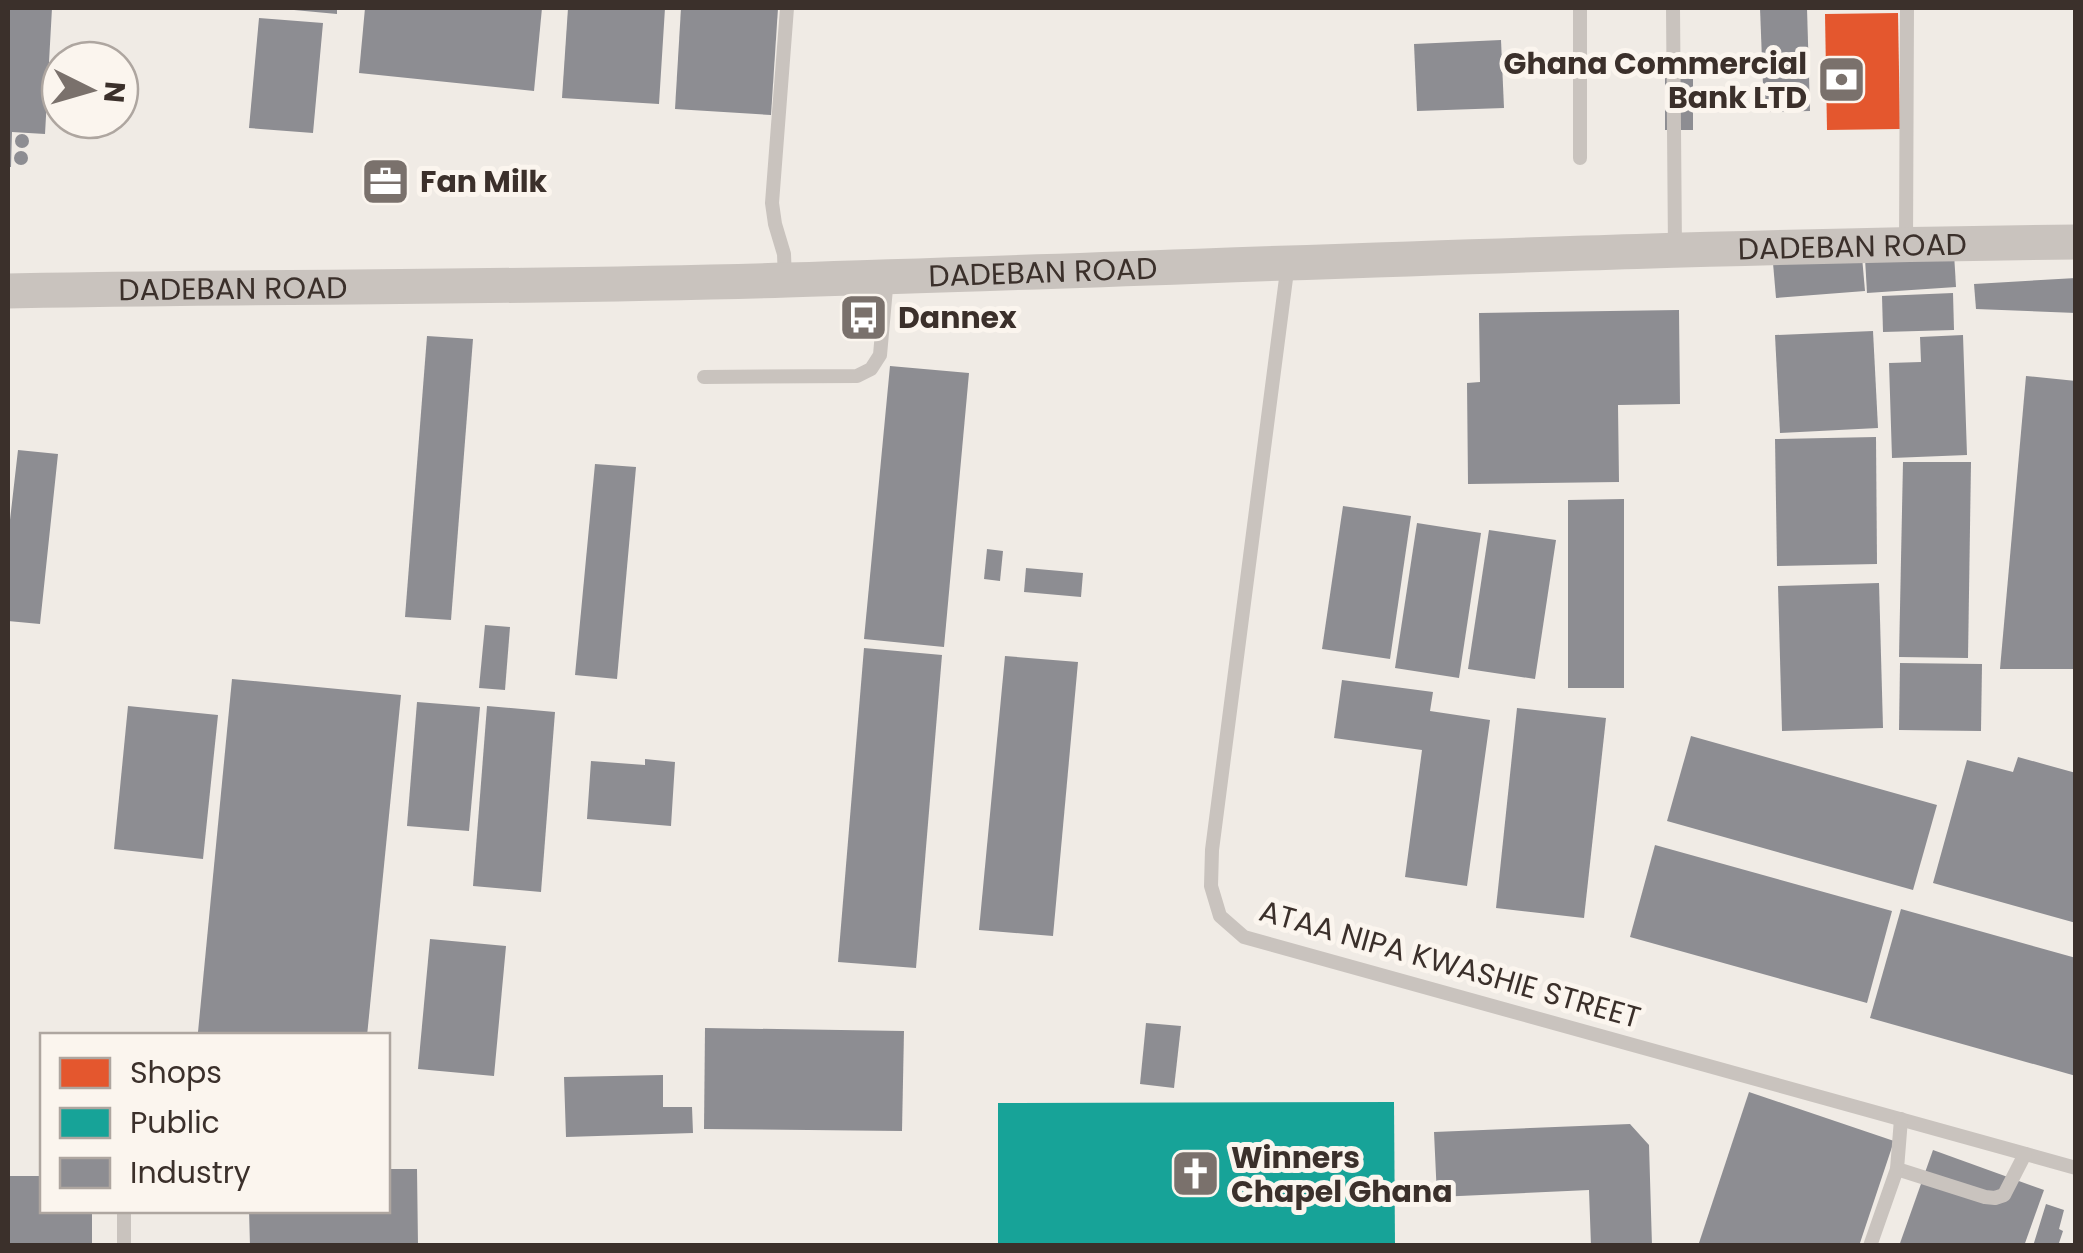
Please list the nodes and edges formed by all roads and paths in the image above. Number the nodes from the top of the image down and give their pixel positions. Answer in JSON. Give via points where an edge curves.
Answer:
{"nodes":[{"id":1,"x":787,"y":8,"type":"edge"},
{"id":2,"x":1580,"y":8,"type":"edge"},
{"id":3,"x":1672,"y":8,"type":"edge"},
{"id":4,"x":1908,"y":8,"type":"edge"},
{"id":5,"x":1580,"y":158,"type":"dead end"},
{"id":6,"x":2076,"y":242,"type":"edge"},
{"id":7,"x":1906,"y":244,"type":"junction"},
{"id":8,"x":1675,"y":251,"type":"junction"},
{"id":9,"x":1288,"y":262,"type":"junction"},
{"id":10,"x":887,"y":276,"type":"junction"},
{"id":11,"x":785,"y":280,"type":"junction"},
{"id":12,"x":8,"y":291,"type":"edge"},
{"id":13,"x":704,"y":377,"type":"dead end"},
{"id":14,"x":1900,"y":1119,"type":"junction"},
{"id":15,"x":2025,"y":1154,"type":"junction"},
{"id":16,"x":2076,"y":1168,"type":"edge"},
{"id":17,"x":1897,"y":1169,"type":"junction"},
{"id":18,"x":124,"y":1213,"type":"edge"},
{"id":19,"x":124,"y":1246,"type":"edge"},
{"id":20,"x":1870,"y":1246,"type":"edge"}],
"edges":[{"from":1,"to":11,"type":"lane","via":[[772,203]]},
{"from":2,"to":5,"type":"lane"},
{"from":3,"to":8,"type":"lane"},
{"from":4,"to":7,"type":"lane"},
{"from":6,"to":7,"type":"street","name":"DADEBAN ROAD"},
{"from":7,"to":8,"type":"street","name":"DADEBAN ROAD"},
{"from":8,"to":9,"type":"street","name":"DADEBAN ROAD"},
{"from":9,"to":10,"type":"street","name":"DADEBAN ROAD"},
{"from":9,"to":14,"type":"lane","name":"ATAA NIPA KWASHIE STREET","via":[[1212,850],[1211,886],[1220,916],[1244,936]]},
{"from":10,"to":11,"type":"street","name":"DADEBAN ROAD"},
{"from":10,"to":13,"type":"lane","via":[[880,355],[871,369],[857,376]]},
{"from":11,"to":12,"type":"street","name":"DADEBAN ROAD"},
{"from":14,"to":15,"type":"lane","name":"ATAA NIPA KWASHIE STREET"},
{"from":14,"to":17,"type":"lane"},
{"from":15,"to":16,"type":"lane","name":"ATAA NIPA KWASHIE STREET"},
{"from":15,"to":17,"type":"lane","via":[[2004,1195],[1995,1198]]},
{"from":17,"to":20,"type":"lane"},
{"from":18,"to":19,"type":"lane"}]}
